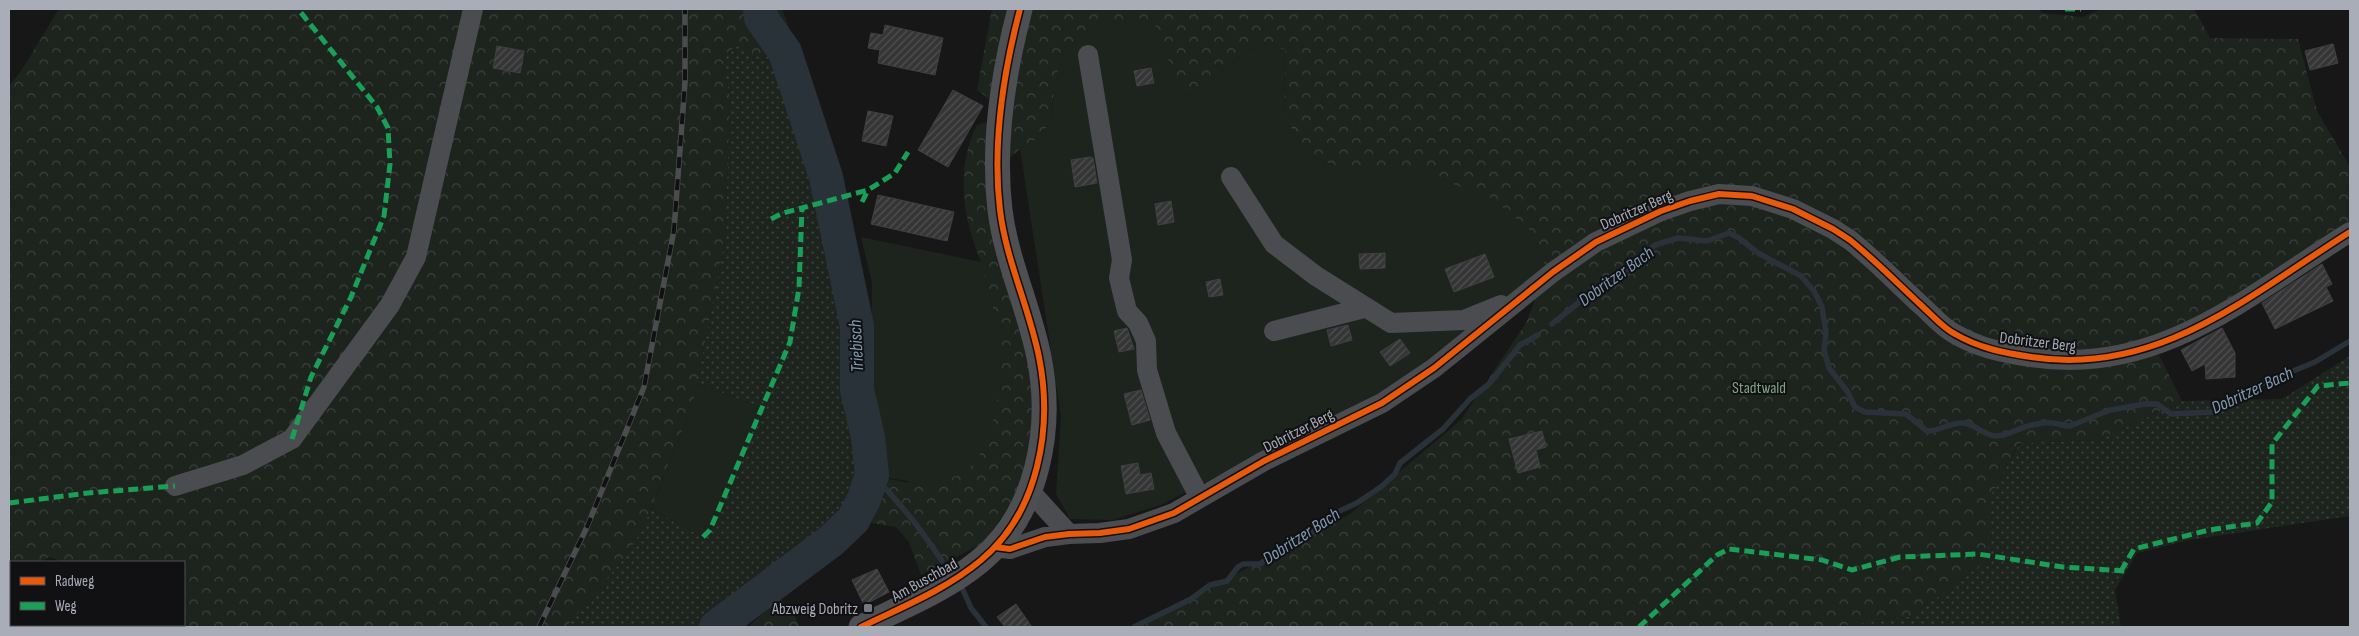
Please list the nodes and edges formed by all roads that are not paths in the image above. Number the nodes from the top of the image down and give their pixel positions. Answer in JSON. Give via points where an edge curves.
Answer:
{"nodes":[{"id":1,"x":472,"y":9,"type":"edge"},
{"id":2,"x":1020,"y":9,"type":"edge"},
{"id":3,"x":1088,"y":55,"type":"dead end"},
{"id":4,"x":1231,"y":177,"type":"dead end"},
{"id":5,"x":2350,"y":232,"type":"edge"},
{"id":6,"x":1521,"y":297,"type":"junction"},
{"id":7,"x":1364,"y":308,"type":"junction"},
{"id":8,"x":1274,"y":331,"type":"dead end"},
{"id":9,"x":175,"y":486,"type":"dead end"},
{"id":10,"x":1028,"y":490,"type":"junction"},
{"id":11,"x":1200,"y":498,"type":"junction"},
{"id":12,"x":1069,"y":534,"type":"junction"},
{"id":13,"x":994,"y":547,"type":"junction"},
{"id":14,"x":861,"y":627,"type":"edge"}],
"edges":[{"from":1,"to":9,"type":"street","via":[[416,257],[390,306],[292,439],[243,465]]},
{"from":2,"to":10,"type":"main road","name":"Am Buschbad","via":[[1008,53],[996,170],[1000,213],[1039,356],[1044,395],[1044,434],[1039,461]]},
{"from":3,"to":11,"type":"street","via":[[1122,260],[1119,278],[1127,311],[1138,323],[1146,341],[1147,370],[1166,432]]},
{"from":4,"to":7,"type":"street","via":[[1274,244]]},
{"from":5,"to":6,"type":"street","name":"Dobritzer Berg","via":[[2188,332],[2152,348],[2088,360],[1997,352],[1973,343],[1953,333],[1868,254],[1833,228],[1793,210],[1736,194],[1719,194],[1690,201],[1627,226],[1596,242]]},
{"from":6,"to":7,"type":"street","via":[[1464,320],[1391,323]]},
{"from":6,"to":11,"type":"street","name":"Dobritzer Berg","via":[[1434,368],[1382,403]]},
{"from":7,"to":8,"type":"street"},
{"from":10,"to":12,"type":"street"},
{"from":10,"to":13,"type":"main road","name":"Am Buschbad","via":[[1012,522]]},
{"from":11,"to":12,"type":"street","name":"Dobritzer Berg","via":[[1174,513],[1129,529],[1100,534]]},
{"from":12,"to":13,"type":"street","name":"Dobritzer Berg","via":[[1045,537],[1010,549]]},
{"from":13,"to":14,"type":"main road","name":"Am Buschbad","via":[[956,578]]}]}
